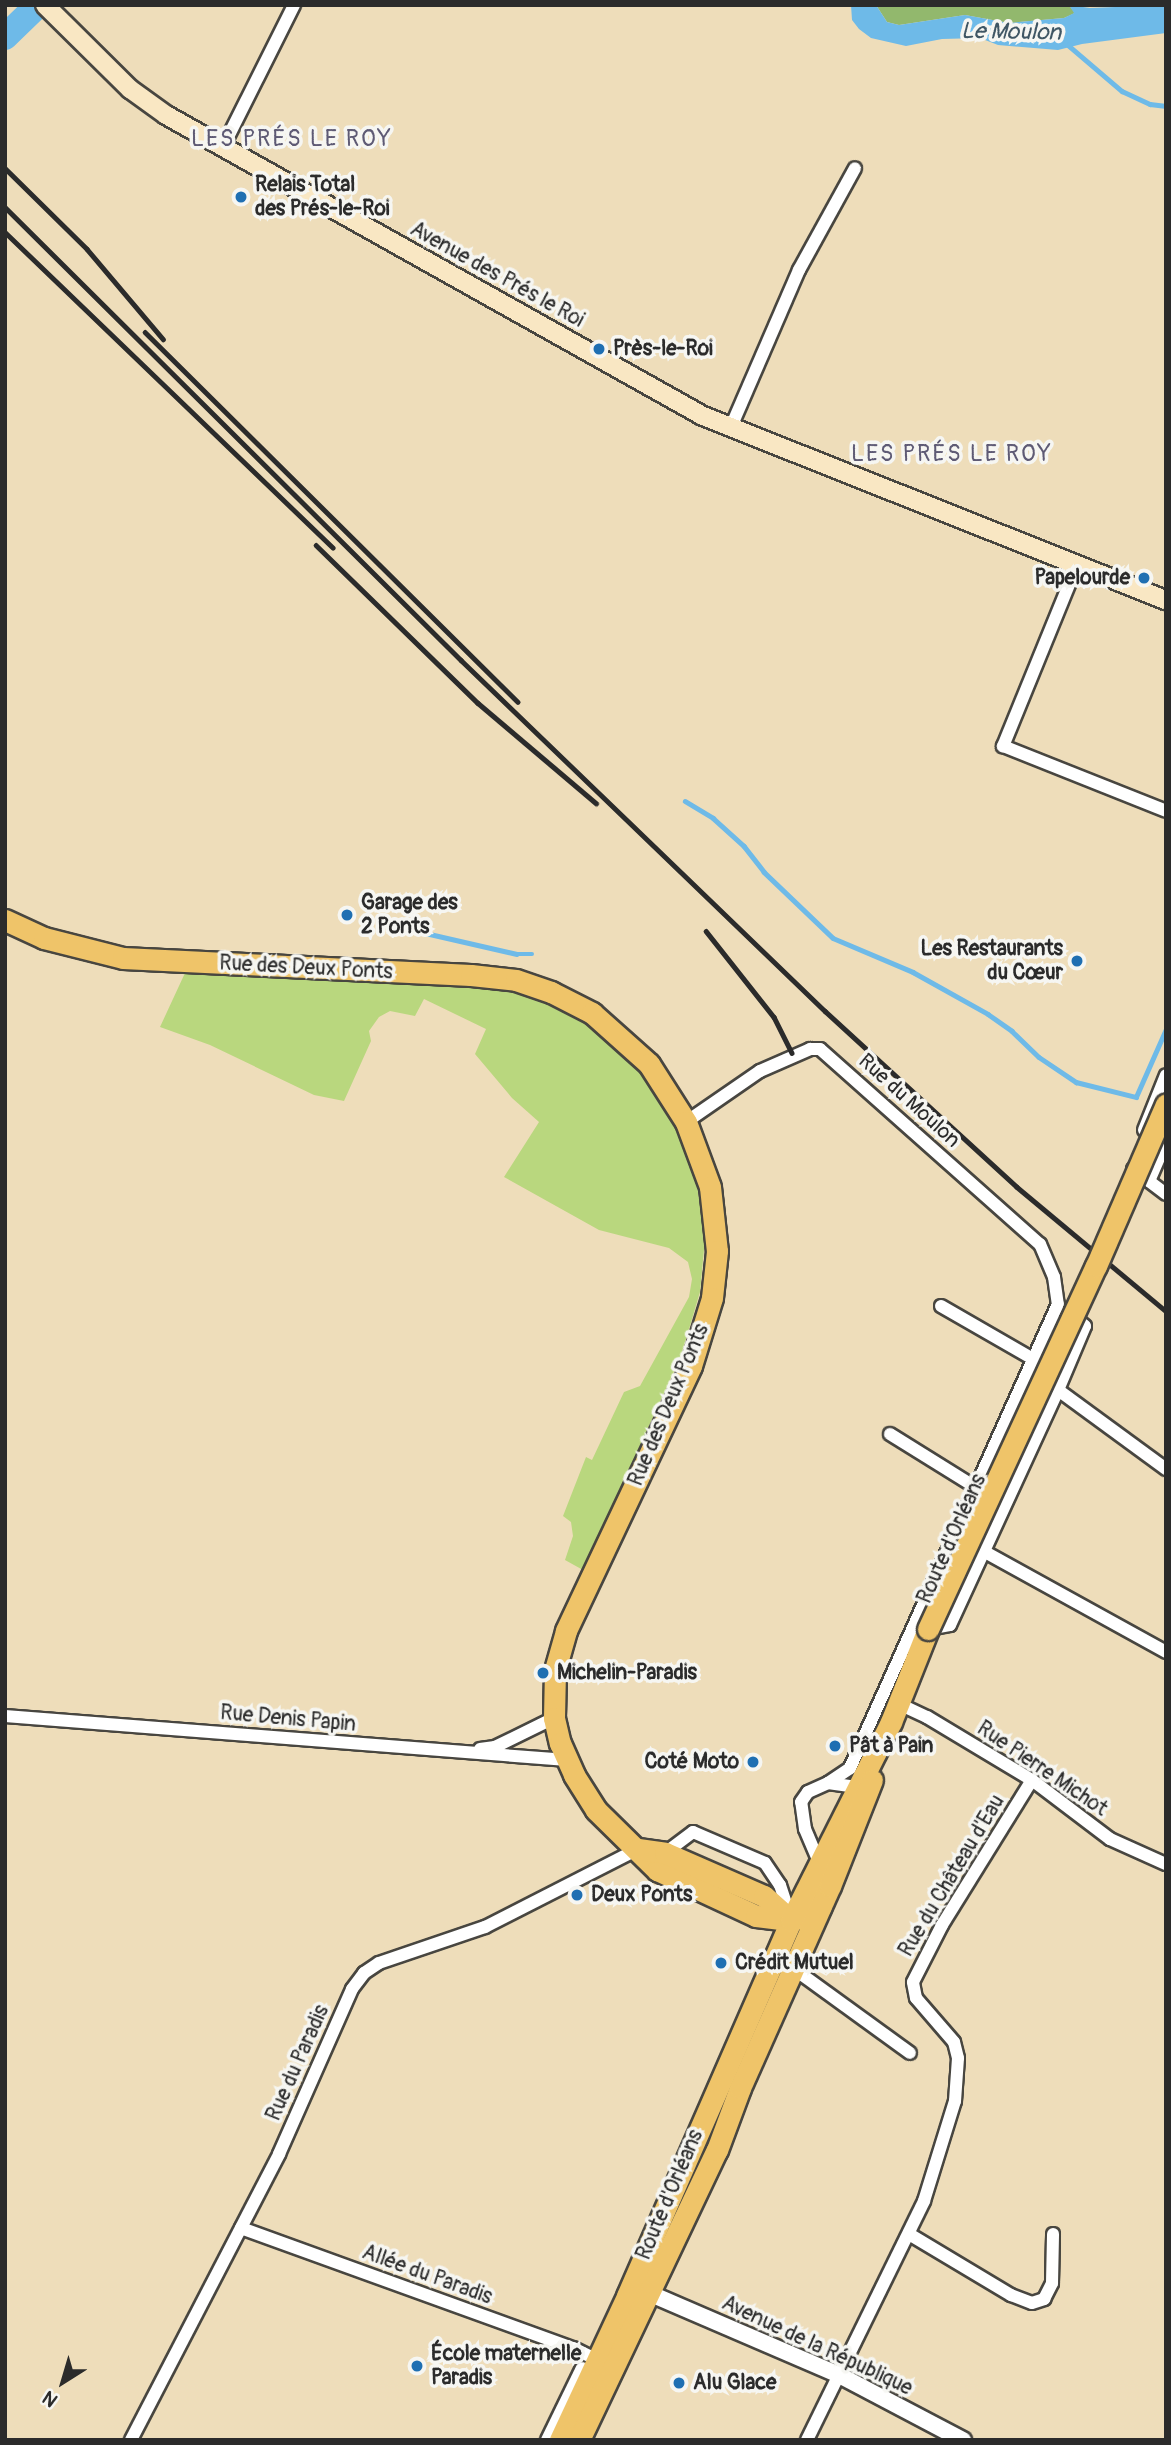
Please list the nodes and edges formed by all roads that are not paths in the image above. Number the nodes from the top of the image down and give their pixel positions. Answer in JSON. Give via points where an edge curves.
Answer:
{"nodes":[{"id":1,"x":294,"y":5,"type":"edge"},
{"id":2,"x":49,"y":9,"type":"edge"},
{"id":3,"x":222,"y":149,"type":"junction"},
{"id":4,"x":855,"y":168,"type":"dead end"},
{"id":5,"x":731,"y":427,"type":"junction"},
{"id":6,"x":1077,"y":565,"type":"junction"},
{"id":7,"x":1166,"y":600,"type":"edge"},
{"id":8,"x":1166,"y":811,"type":"edge"},
{"id":9,"x":5,"y":920,"type":"edge"},
{"id":10,"x":1166,"y":1074,"type":"edge"},
{"id":11,"x":1166,"y":1104,"type":"edge"},
{"id":12,"x":686,"y":1122,"type":"junction"},
{"id":13,"x":1166,"y":1142,"type":"edge"},
{"id":14,"x":1149,"y":1181,"type":"junction"},
{"id":15,"x":1166,"y":1194,"type":"edge"},
{"id":16,"x":1058,"y":1304,"type":"junction"},
{"id":17,"x":941,"y":1306,"type":"dead end"},
{"id":18,"x":1033,"y":1359,"type":"junction"},
{"id":19,"x":1058,"y":1390,"type":"junction"},
{"id":20,"x":890,"y":1434,"type":"dead end"},
{"id":21,"x":1166,"y":1469,"type":"edge"},
{"id":22,"x":975,"y":1487,"type":"junction"},
{"id":23,"x":985,"y":1552,"type":"junction"},
{"id":24,"x":928,"y":1629,"type":"junction"},
{"id":25,"x":1166,"y":1653,"type":"edge"},
{"id":26,"x":895,"y":1713,"type":"junction"},
{"id":27,"x":5,"y":1716,"type":"edge"},
{"id":28,"x":554,"y":1718,"type":"junction"},
{"id":29,"x":452,"y":1752,"type":"junction"},
{"id":30,"x":571,"y":1767,"type":"junction"},
{"id":31,"x":1032,"y":1780,"type":"junction"},
{"id":32,"x":828,"y":1783,"type":"junction"},
{"id":33,"x":855,"y":1787,"type":"junction"},
{"id":34,"x":638,"y":1849,"type":"junction"},
{"id":35,"x":665,"y":1853,"type":"junction"},
{"id":36,"x":819,"y":1862,"type":"junction"},
{"id":37,"x":1166,"y":1864,"type":"edge"},
{"id":38,"x":821,"y":1906,"type":"junction"},
{"id":39,"x":791,"y":1920,"type":"junction"},
{"id":40,"x":794,"y":1969,"type":"junction"},
{"id":41,"x":909,"y":2053,"type":"dead end"},
{"id":42,"x":713,"y":2094,"type":"junction"},
{"id":43,"x":717,"y":2150,"type":"junction"},
{"id":44,"x":241,"y":2228,"type":"junction"},
{"id":45,"x":909,"y":2234,"type":"junction"},
{"id":46,"x":1053,"y":2234,"type":"dead end"},
{"id":47,"x":650,"y":2294,"type":"junction"},
{"id":48,"x":627,"y":2296,"type":"junction"},
{"id":49,"x":593,"y":2358,"type":"junction"},
{"id":50,"x":839,"y":2375,"type":"junction"},
{"id":51,"x":131,"y":2440,"type":"edge"},
{"id":52,"x":547,"y":2440,"type":"edge"},
{"id":53,"x":560,"y":2440,"type":"edge"},
{"id":54,"x":579,"y":2440,"type":"edge"},
{"id":55,"x":807,"y":2440,"type":"edge"},
{"id":56,"x":963,"y":2440,"type":"edge"}],
"edges":[{"from":1,"to":3,"type":"street"},
{"from":2,"to":3,"type":"main road","name":"Avenue des Prés le Roi","via":[[130,89]]},
{"from":3,"to":5,"type":"main road","name":"Avenue des Prés le Roi","via":[[655,390]]},
{"from":4,"to":5,"type":"street","via":[[799,270]]},
{"from":5,"to":6,"type":"main road","name":"Avenue des Prés le Roi"},
{"from":6,"to":7,"type":"main road","name":"Avenue des Prés le Roi"},
{"from":6,"to":8,"type":"street","via":[[1003,746]]},
{"from":9,"to":12,"type":"main road","name":"Rue des Deux Ponts","via":[[56,942],[123,958],[471,975],[535,986],[572,1001],[620,1036],[661,1078]]},
{"from":10,"to":14,"type":"street","via":[[1130,1166]]},
{"from":11,"to":24,"type":"main road","name":"Route d'Orléans","bridge":true},
{"from":12,"to":16,"type":"street","name":"Rue du Moulon","via":[[760,1071],[820,1049],[1040,1244],[1054,1277]]},
{"from":12,"to":28,"type":"main road","name":"Rue des Deux Ponts","via":[[713,1206],[712,1298],[691,1366],[566,1632],[555,1670]]},
{"from":13,"to":14,"type":"street"},
{"from":14,"to":15,"type":"street"},
{"from":16,"to":18,"type":"street","name":"Route d'Orléans"},
{"from":16,"to":19,"type":"street","name":"Route d'Orléans","via":[[1084,1326]]},
{"from":17,"to":18,"type":"street"},
{"from":18,"to":22,"type":"street","name":"Route d'Orléans"},
{"from":19,"to":21,"type":"street"},
{"from":19,"to":23,"type":"street","name":"Route d'Orléans"},
{"from":20,"to":22,"type":"street"},
{"from":22,"to":32,"type":"street","name":"Route d'Orléans","via":[[850,1768]]},
{"from":23,"to":24,"type":"street","name":"Route d'Orléans","via":[[950,1625]]},
{"from":23,"to":25,"type":"street"},
{"from":24,"to":26,"type":"main road","name":"Route d'Orléans"},
{"from":26,"to":31,"type":"street","name":"Rue Pierre Michot","via":[[927,1717]]},
{"from":26,"to":33,"type":"main road","name":"Route d'Orléans"},
{"from":26,"to":38,"type":"main road","name":"Route d'Orléans"},
{"from":27,"to":29,"type":"street","name":"Rue Denis Papin"},
{"from":28,"to":29,"type":"street","via":[[495,1747]]},
{"from":28,"to":30,"type":"main road","name":"Rue des Deux Ponts"},
{"from":29,"to":30,"type":"street","name":"Rue Denis Papin"},
{"from":30,"to":34,"type":"main road","name":"Rue des Deux Ponts","via":[[596,1810]]},
{"from":31,"to":37,"type":"street","name":"Rue Pierre Michot","via":[[1111,1839]]},
{"from":31,"to":45,"type":"street","name":"Rue du Château d'Eau","via":[[942,1925],[913,1982],[916,1998],[954,2042],[958,2079],[936,2168]]},
{"from":32,"to":33,"type":"street"},
{"from":32,"to":36,"type":"street","name":"Route d'Orléans","via":[[808,1793],[800,1806]]},
{"from":33,"to":36,"type":"main road","name":"Route d'Orléans"},
{"from":34,"to":35,"type":"main road"},
{"from":34,"to":39,"type":"main road","name":"Rue des Deux Ponts","via":[[657,1870],[749,1913]]},
{"from":34,"to":44,"type":"street","name":"Rue du Paradis","via":[[485,1927],[379,1963],[364,1973],[352,1989]]},
{"from":35,"to":39,"type":"main road","via":[[764,1896]]},
{"from":35,"to":39,"type":"street","via":[[693,1832],[765,1863],[780,1885]]},
{"from":36,"to":39,"type":"main road","name":"Route d'Orléans"},
{"from":38,"to":39,"type":"main road"},
{"from":38,"to":40,"type":"main road","name":"Route d'Orléans"},
{"from":39,"to":42,"type":"main road","name":"Route d'Orléans"},
{"from":39,"to":43,"type":"main road","name":"Route d'Orléans","via":[[786,1957],[732,2077]]},
{"from":40,"to":41,"type":"street"},
{"from":40,"to":43,"type":"main road","name":"Route d'Orléans"},
{"from":42,"to":47,"type":"main road","name":"Route d'Orléans","via":[[680,2202],[649,2273]]},
{"from":42,"to":48,"type":"main road","name":"Route d'Orléans"},
{"from":43,"to":47,"type":"main road","name":"Route d'Orléans"},
{"from":44,"to":49,"type":"street","name":"Allée du Paradis"},
{"from":44,"to":51,"type":"street","name":"Rue du Paradis"},
{"from":45,"to":46,"type":"street","via":[[1032,2303],[1044,2299],[1052,2283]]},
{"from":45,"to":50,"type":"street","name":"Rue du Château d'Eau"},
{"from":47,"to":48,"type":"main road","name":"Route d'Orléans"},
{"from":47,"to":50,"type":"street","name":"Avenue de la République"},
{"from":47,"to":54,"type":"main road","name":"Route d'Orléans"},
{"from":48,"to":49,"type":"main road","name":"Route d'Orléans"},
{"from":49,"to":52,"type":"street"},
{"from":49,"to":53,"type":"main road","name":"Route d'Orléans"},
{"from":50,"to":55,"type":"street","name":"Rue du Château d'Eau"},
{"from":50,"to":56,"type":"street","name":"Avenue de la République"}]}
